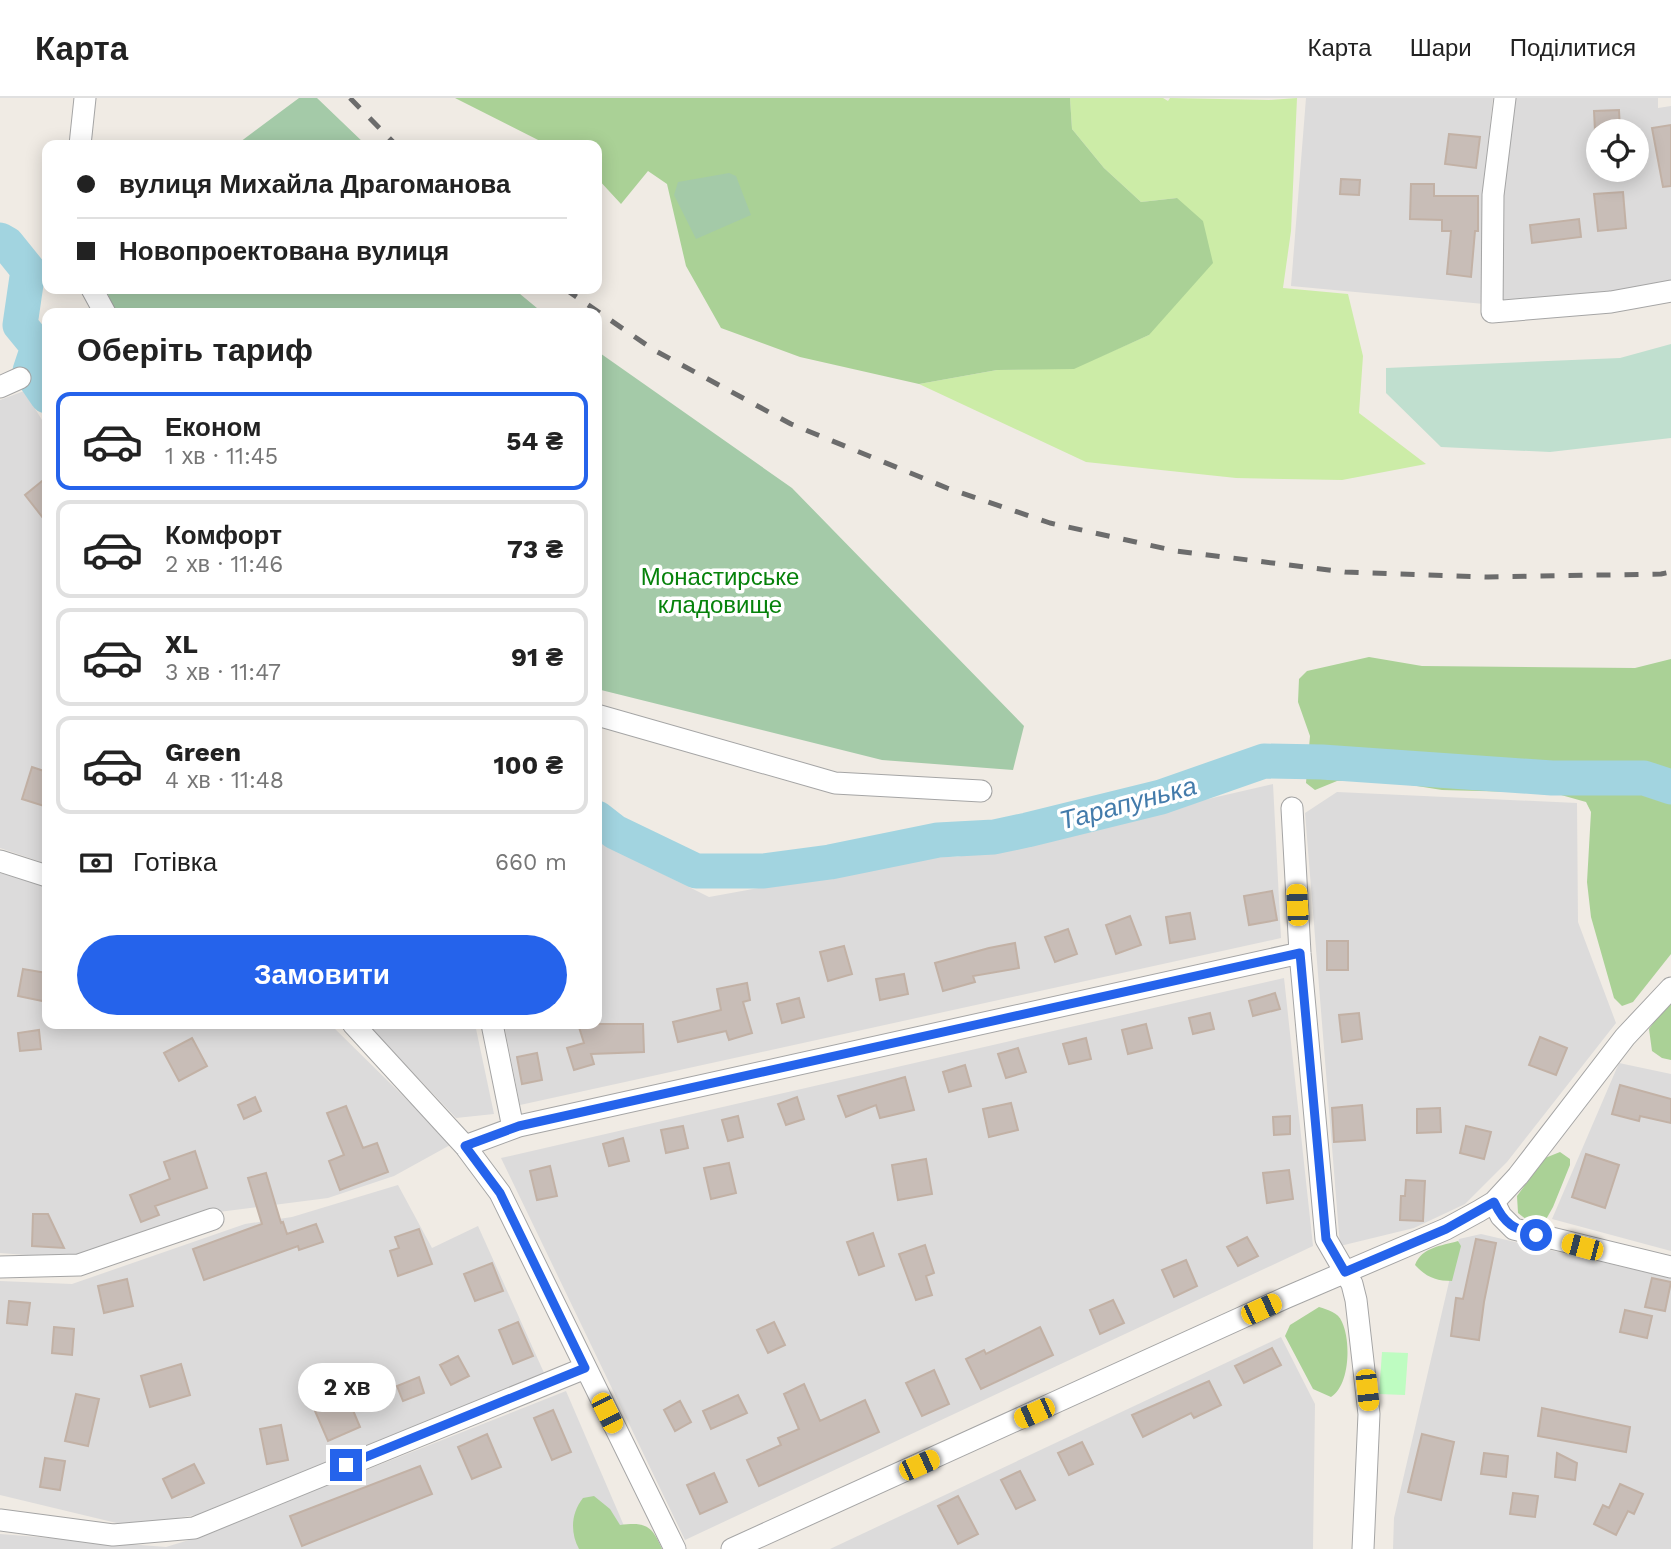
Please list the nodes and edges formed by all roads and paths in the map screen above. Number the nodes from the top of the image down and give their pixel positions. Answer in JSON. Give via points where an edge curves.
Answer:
{"nodes":[{"id":1,"x":85,"y":98,"type":"edge"},
{"id":2,"x":1506,"y":98,"type":"edge"},
{"id":3,"x":81,"y":140,"type":"edge"},
{"id":4,"x":1671,"y":291,"type":"edge"},
{"id":5,"x":20,"y":378,"type":"dead end"},
{"id":6,"x":0,"y":387,"type":"edge"},
{"id":7,"x":602,"y":716,"type":"edge"},
{"id":8,"x":981,"y":791,"type":"dead end"},
{"id":9,"x":1292,"y":808,"type":"dead end"},
{"id":10,"x":0,"y":862,"type":"edge"},
{"id":11,"x":42,"y":875,"type":"edge"},
{"id":12,"x":1300,"y":953,"type":"junction"},
{"id":13,"x":1671,"y":988,"type":"edge"},
{"id":14,"x":358,"y":1029,"type":"edge"},
{"id":15,"x":493,"y":1029,"type":"edge"},
{"id":16,"x":513,"y":1128,"type":"junction"},
{"id":17,"x":465,"y":1146,"type":"junction"},
{"id":18,"x":1494,"y":1202,"type":"junction"},
{"id":19,"x":213,"y":1219,"type":"dead end"},
{"id":20,"x":0,"y":1267,"type":"edge"},
{"id":21,"x":1671,"y":1267,"type":"edge"},
{"id":22,"x":1345,"y":1272,"type":"junction"},
{"id":23,"x":585,"y":1368,"type":"junction"},
{"id":24,"x":0,"y":1520,"type":"edge"},
{"id":25,"x":675,"y":1549,"type":"edge"},
{"id":26,"x":732,"y":1549,"type":"edge"},
{"id":27,"x":1363,"y":1549,"type":"edge"}],
"edges":[{"from":1,"to":3,"type":"street"},
{"from":2,"to":4,"type":"street","via":[[1493,195],[1492,312],[1611,302]]},
{"from":5,"to":6,"type":"street"},
{"from":7,"to":8,"type":"street","via":[[835,783]]},
{"from":9,"to":12,"type":"street"},
{"from":10,"to":11,"type":"street"},
{"from":12,"to":16,"type":"street"},
{"from":12,"to":22,"type":"street","via":[[1326,1239]]},
{"from":13,"to":18,"type":"street","via":[[1625,1037]]},
{"from":14,"to":17,"type":"street"},
{"from":15,"to":16,"type":"street"},
{"from":16,"to":17,"type":"street"},
{"from":17,"to":23,"type":"street","via":[[500,1193]]},
{"from":18,"to":21,"type":"street","via":[[1514,1229]]},
{"from":18,"to":22,"type":"street","via":[[1446,1229]]},
{"from":19,"to":20,"type":"street","via":[[79,1265]]},
{"from":22,"to":26,"type":"street"},
{"from":22,"to":27,"type":"street","via":[[1356,1300],[1369,1413]]},
{"from":23,"to":24,"type":"street","via":[[194,1528],[113,1535]]},
{"from":23,"to":25,"type":"street"}]}
